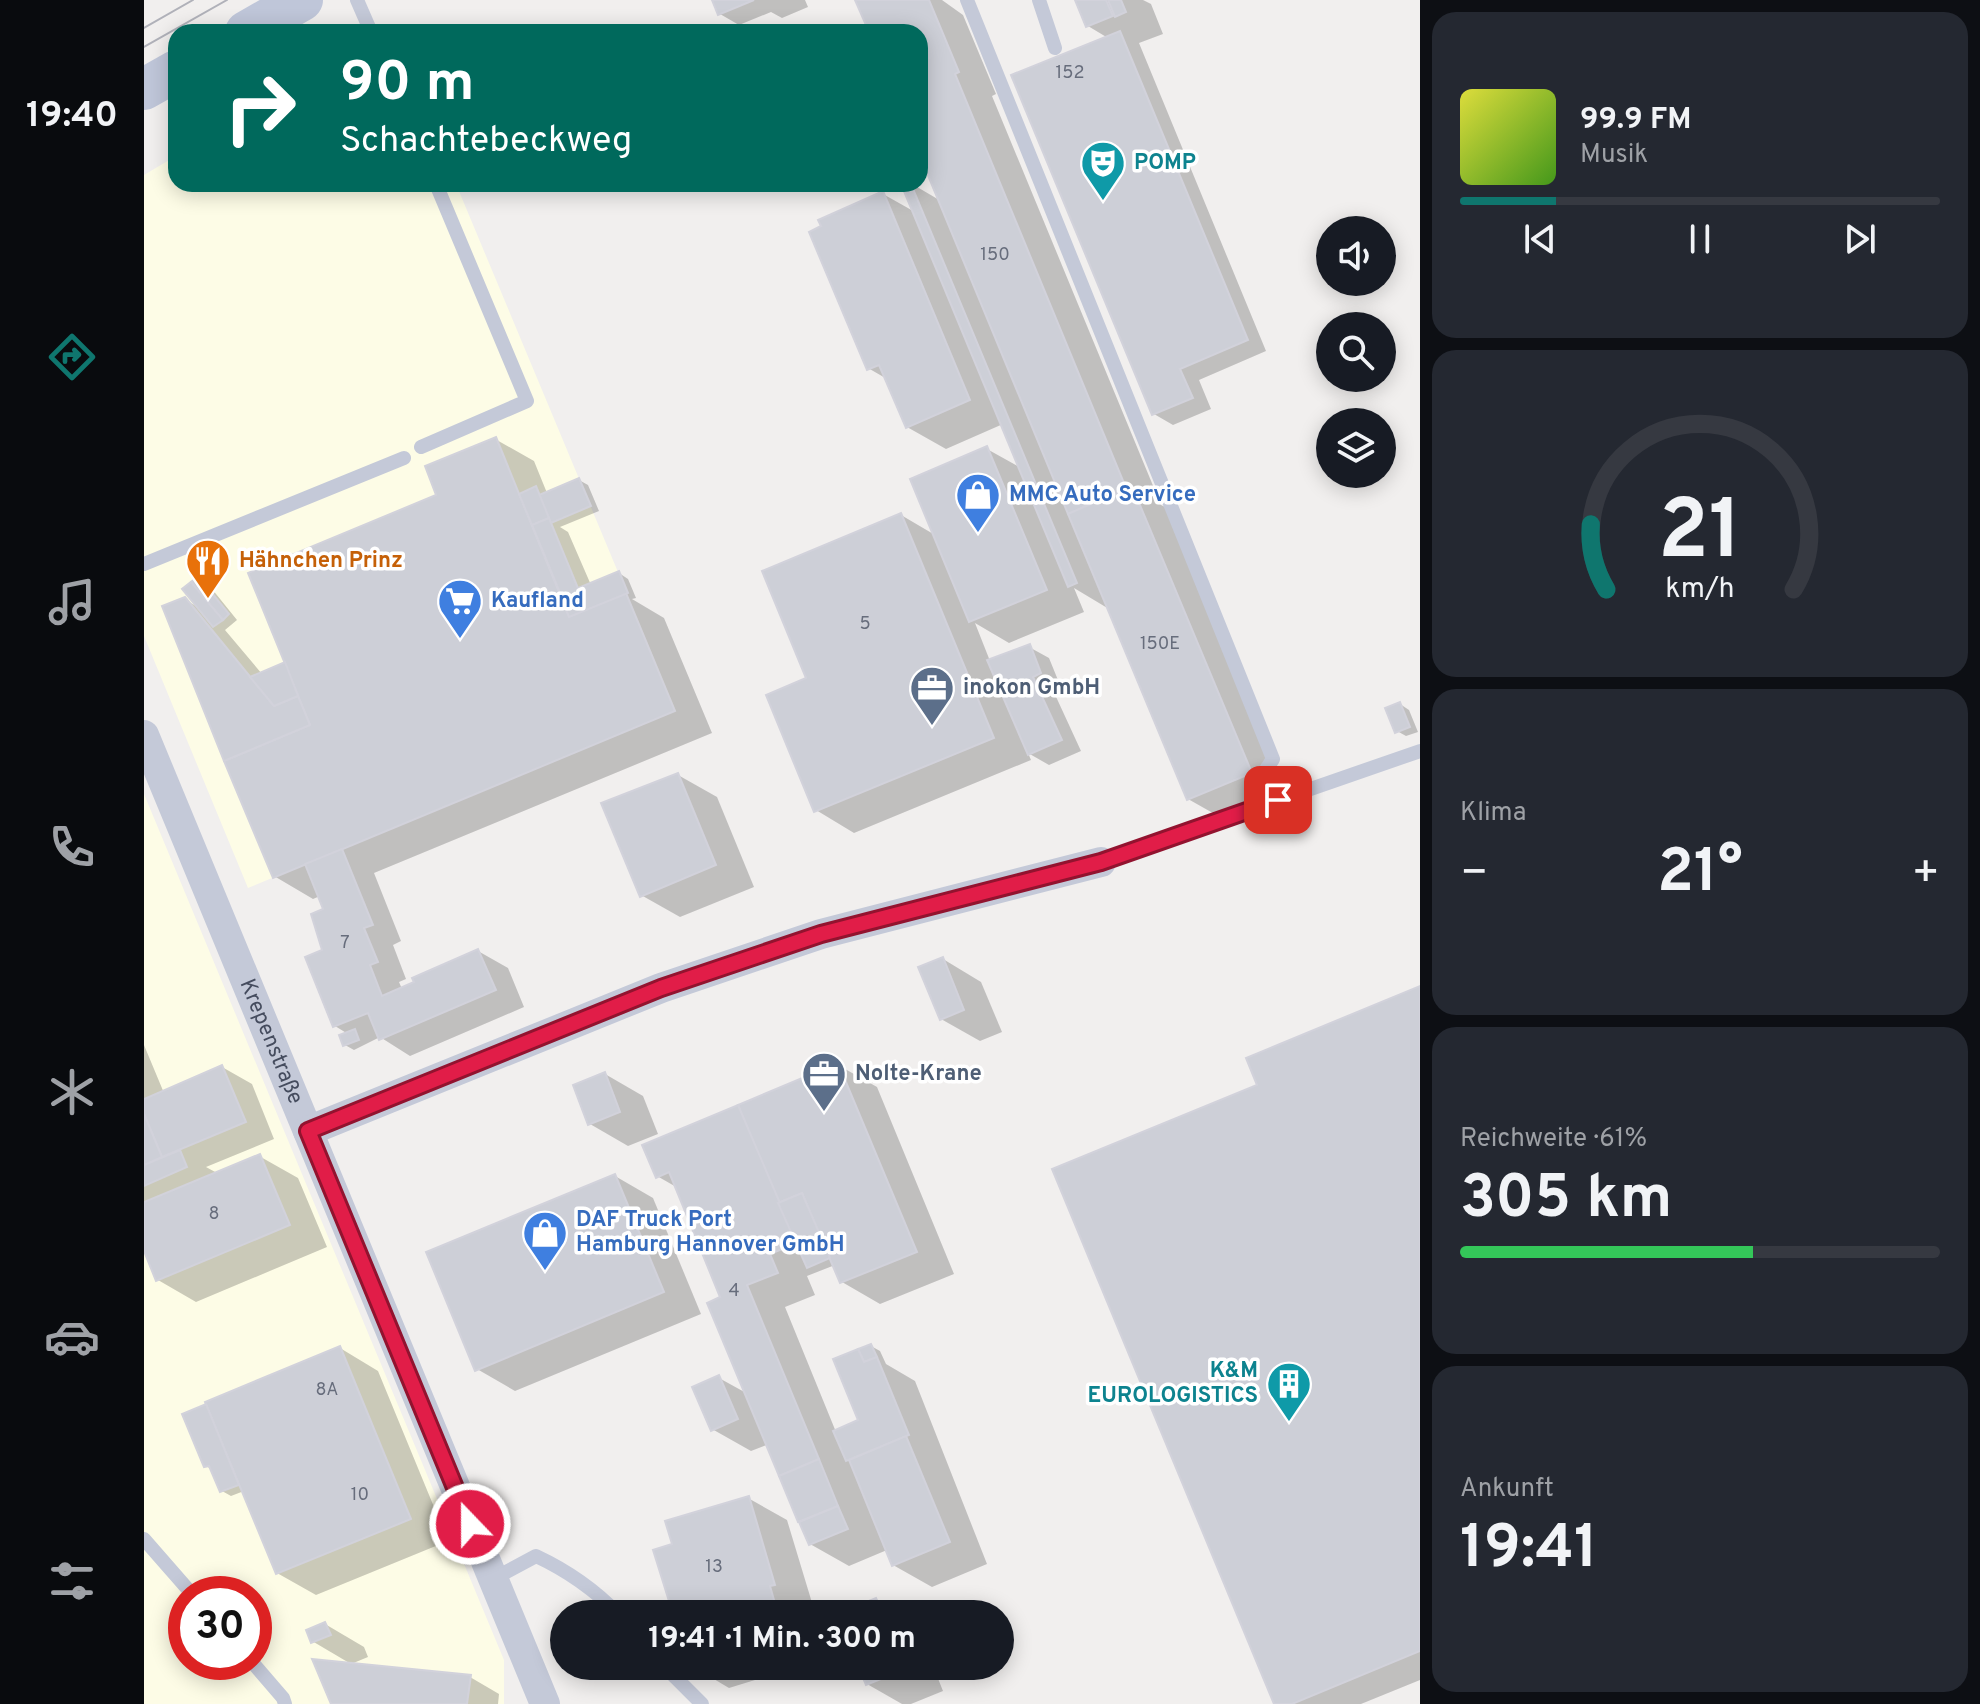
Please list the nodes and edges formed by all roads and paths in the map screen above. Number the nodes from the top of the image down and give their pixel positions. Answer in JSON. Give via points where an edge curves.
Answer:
{"nodes":[{"id":1,"x":302,"y":0,"type":"edge"},
{"id":2,"x":357,"y":0,"type":"edge"},
{"id":3,"x":967,"y":0,"type":"edge"},
{"id":4,"x":1039,"y":0,"type":"edge"},
{"id":5,"x":260,"y":24,"type":"edge"},
{"id":6,"x":368,"y":24,"type":"edge"},
{"id":7,"x":1055,"y":48,"type":"dead end"},
{"id":8,"x":168,"y":76,"type":"edge"},
{"id":9,"x":144,"y":89,"type":"edge"},
{"id":10,"x":439,"y":192,"type":"edge"},
{"id":11,"x":144,"y":564,"type":"edge"},
{"id":12,"x":144,"y":735,"type":"edge"},
{"id":13,"x":1420,"y":751,"type":"edge"},
{"id":14,"x":1265,"y":771,"type":"dead end"},
{"id":15,"x":1101,"y":862,"type":"joint"},
{"id":16,"x":308,"y":1131,"type":"junction"},
{"id":17,"x":144,"y":1539,"type":"edge"},
{"id":18,"x":176,"y":1576,"type":"edge"},
{"id":19,"x":493,"y":1579,"type":"junction"},
{"id":20,"x":605,"y":1600,"type":"edge"},
{"id":21,"x":268,"y":1680,"type":"edge"},
{"id":22,"x":678,"y":1680,"type":"edge"},
{"id":23,"x":285,"y":1704,"type":"edge"},
{"id":24,"x":545,"y":1704,"type":"edge"},
{"id":25,"x":702,"y":1704,"type":"edge"}],
"edges":[{"from":1,"to":5,"type":"main road"},
{"from":2,"to":6,"type":"lane"},
{"from":3,"to":14,"type":"lane","via":[[1273,759]]},
{"from":4,"to":7,"type":"lane"},
{"from":8,"to":9,"type":"main road"},
{"from":10,"to":11,"type":"lane","via":[[527,401]]},
{"from":12,"to":16,"type":"street","name":"Krepenstraße"},
{"from":13,"to":15,"type":"lane"},
{"from":15,"to":16,"type":"street","via":[[821,934],[676,983]]},
{"from":16,"to":19,"type":"street","name":"Krepenstraße"},
{"from":17,"to":18,"type":"lane"},
{"from":19,"to":20,"type":"lane","via":[[536,1556],[572,1573]]},
{"from":19,"to":24,"type":"street","name":"Krepenstraße"},
{"from":21,"to":23,"type":"lane"},
{"from":22,"to":25,"type":"lane"}]}
